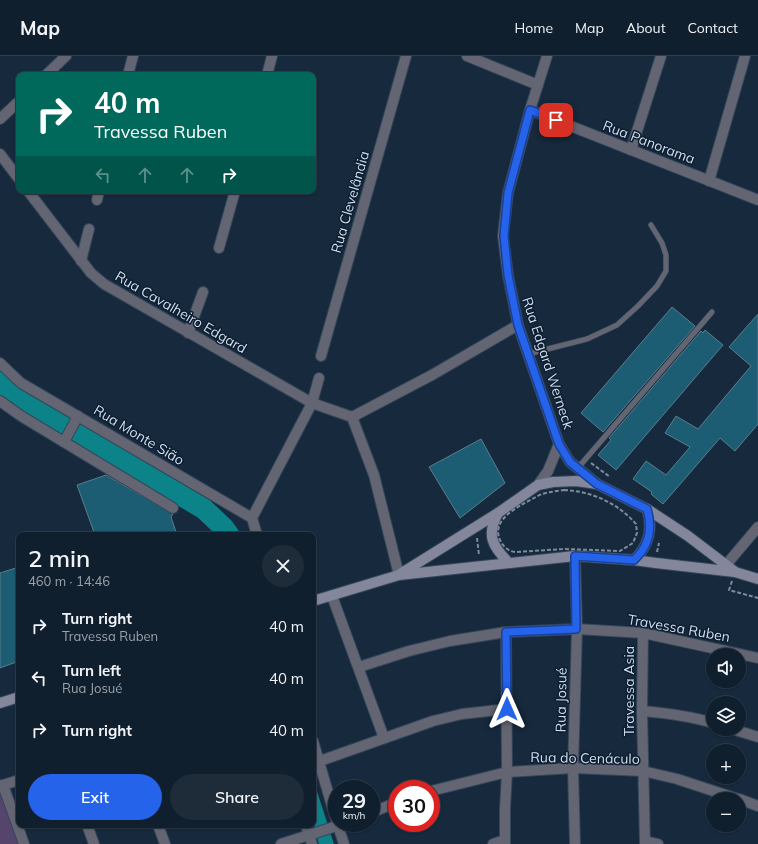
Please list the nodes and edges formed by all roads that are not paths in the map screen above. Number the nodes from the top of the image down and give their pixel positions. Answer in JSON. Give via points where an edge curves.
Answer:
{"nodes":[{"id":1,"x":66,"y":56,"type":"edge"},
{"id":2,"x":133,"y":56,"type":"edge"},
{"id":3,"x":272,"y":56,"type":"edge"},
{"id":4,"x":406,"y":56,"type":"edge"},
{"id":5,"x":466,"y":56,"type":"edge"},
{"id":6,"x":547,"y":56,"type":"edge"},
{"id":7,"x":661,"y":56,"type":"edge"},
{"id":8,"x":745,"y":56,"type":"edge"},
{"id":9,"x":49,"y":72,"type":"edge"},
{"id":10,"x":129,"y":72,"type":"edge"},
{"id":11,"x":268,"y":72,"type":"edge"},
{"id":12,"x":538,"y":85,"type":"junction"},
{"id":13,"x":16,"y":104,"type":"edge"},
{"id":14,"x":530,"y":110,"type":"junction"},
{"id":15,"x":0,"y":119,"type":"edge"},
{"id":16,"x":631,"y":150,"type":"junction"},
{"id":17,"x":0,"y":154,"type":"edge"},
{"id":18,"x":16,"y":175,"type":"edge"},
{"id":19,"x":709,"y":181,"type":"junction"},
{"id":20,"x":30,"y":194,"type":"edge"},
{"id":21,"x":234,"y":194,"type":"edge"},
{"id":22,"x":758,"y":200,"type":"edge"},
{"id":23,"x":651,"y":225,"type":"dead end"},
{"id":24,"x":89,"y":230,"type":"dead end"},
{"id":25,"x":219,"y":248,"type":"dead end"},
{"id":26,"x":81,"y":261,"type":"junction"},
{"id":27,"x":202,"y":292,"type":"dead end"},
{"id":28,"x":712,"y":312,"type":"dead end"},
{"id":29,"x":518,"y":325,"type":"junction"},
{"id":30,"x":188,"y":333,"type":"junction"},
{"id":31,"x":528,"y":354,"type":"junction"},
{"id":32,"x":321,"y":356,"type":"dead end"},
{"id":33,"x":0,"y":363,"type":"edge"},
{"id":34,"x":319,"y":378,"type":"dead end"},
{"id":35,"x":0,"y":401,"type":"edge"},
{"id":36,"x":312,"y":403,"type":"junction"},
{"id":37,"x":78,"y":416,"type":"junction"},
{"id":38,"x":352,"y":417,"type":"junction"},
{"id":39,"x":66,"y":438,"type":"junction"},
{"id":40,"x":559,"y":444,"type":"junction"},
{"id":41,"x":577,"y":469,"type":"junction"},
{"id":42,"x":597,"y":484,"type":"junction"},
{"id":43,"x":538,"y":485,"type":"junction"},
{"id":44,"x":173,"y":508,"type":"dead end"},
{"id":45,"x":647,"y":509,"type":"junction"},
{"id":46,"x":498,"y":513,"type":"junction"},
{"id":47,"x":252,"y":518,"type":"junction"},
{"id":48,"x":758,"y":527,"type":"edge"},
{"id":49,"x":257,"y":532,"type":"edge"},
{"id":50,"x":575,"y":556,"type":"junction"},
{"id":51,"x":634,"y":560,"type":"junction"},
{"id":52,"x":509,"y":564,"type":"junction"},
{"id":53,"x":730,"y":568,"type":"junction"},
{"id":54,"x":399,"y":575,"type":"junction"},
{"id":55,"x":758,"y":578,"type":"edge"},
{"id":56,"x":332,"y":596,"type":"junction"},
{"id":57,"x":316,"y":601,"type":"edge"},
{"id":58,"x":576,"y":629,"type":"junction"},
{"id":59,"x":506,"y":632,"type":"junction"},
{"id":60,"x":643,"y":633,"type":"junction"},
{"id":61,"x":758,"y":658,"type":"edge"},
{"id":62,"x":359,"y":667,"type":"junction"},
{"id":63,"x":16,"y":698,"type":"edge"},
{"id":64,"x":0,"y":703,"type":"edge"},
{"id":65,"x":507,"y":709,"type":"junction"},
{"id":66,"x":642,"y":711,"type":"junction"},
{"id":67,"x":706,"y":721,"type":"edge"},
{"id":68,"x":746,"y":733,"type":"edge"},
{"id":69,"x":758,"y":737,"type":"edge"},
{"id":70,"x":384,"y":738,"type":"junction"},
{"id":71,"x":316,"y":749,"type":"edge"},
{"id":72,"x":320,"y":760,"type":"junction"},
{"id":73,"x":573,"y":768,"type":"junction"},
{"id":74,"x":643,"y":771,"type":"junction"},
{"id":75,"x":507,"y":772,"type":"junction"},
{"id":76,"x":16,"y":781,"type":"edge"},
{"id":77,"x":2,"y":785,"type":"edge"},
{"id":78,"x":328,"y":788,"type":"edge"},
{"id":79,"x":440,"y":789,"type":"edge"},
{"id":80,"x":717,"y":792,"type":"edge"},
{"id":81,"x":746,"y":802,"type":"edge"},
{"id":82,"x":758,"y":806,"type":"edge"},
{"id":83,"x":16,"y":823,"type":"edge"},
{"id":84,"x":18,"y":828,"type":"edge"},
{"id":85,"x":88,"y":828,"type":"edge"},
{"id":86,"x":159,"y":828,"type":"edge"},
{"id":87,"x":328,"y":828,"type":"edge"},
{"id":88,"x":340,"y":832,"type":"edge"},
{"id":89,"x":311,"y":834,"type":"edge"},
{"id":90,"x":505,"y":842,"type":"edge"},
{"id":91,"x":645,"y":842,"type":"edge"},
{"id":92,"x":24,"y":844,"type":"edge"},
{"id":93,"x":94,"y":844,"type":"edge"},
{"id":94,"x":165,"y":844,"type":"edge"},
{"id":95,"x":281,"y":844,"type":"edge"},
{"id":96,"x":344,"y":844,"type":"edge"},
{"id":97,"x":493,"y":844,"type":"edge"},
{"id":98,"x":575,"y":844,"type":"edge"},
{"id":99,"x":658,"y":844,"type":"edge"}],
"edges":[{"from":1,"to":9,"type":"street"},
{"from":2,"to":10,"type":"street"},
{"from":3,"to":11,"type":"street"},
{"from":4,"to":32,"type":"street","name":"Rua Clevelândia"},
{"from":5,"to":12,"type":"street"},
{"from":6,"to":12,"type":"street","name":"Rua Edgard Werneck"},
{"from":7,"to":16,"type":"street"},
{"from":8,"to":19,"type":"street"},
{"from":12,"to":14,"type":"street","name":"Rua Edgard Werneck"},
{"from":13,"to":15,"type":"street"},
{"from":14,"to":16,"type":"street","name":"Rua Panorama"},
{"from":14,"to":29,"type":"street","name":"Rua Edgard Werneck","via":[[508,193],[504,236],[508,275]]},
{"from":16,"to":19,"type":"street","name":"Rua Panorama"},
{"from":17,"to":18,"type":"street"},
{"from":19,"to":22,"type":"street","name":"Rua Panorama"},
{"from":20,"to":26,"type":"street","name":"Rua Cavalheiro Edgard"},
{"from":21,"to":25,"type":"street"},
{"from":23,"to":31,"type":"lane","via":[[666,255],[666,271],[657,286],[638,306],[617,325],[586,338]]},
{"from":24,"to":26,"type":"street"},
{"from":26,"to":30,"type":"street","name":"Rua Cavalheiro Edgard","via":[[104,284]]},
{"from":27,"to":30,"type":"street"},
{"from":28,"to":41,"type":"lane"},
{"from":29,"to":31,"type":"street","name":"Rua Edgard Werneck"},
{"from":29,"to":38,"type":"street","via":[[432,375]]},
{"from":30,"to":36,"type":"street","name":"Rua Cavalheiro Edgard"},
{"from":31,"to":40,"type":"street","name":"Rua Edgard Werneck"},
{"from":33,"to":37,"type":"street","name":"Rua Monte Sião","via":[[21,383]]},
{"from":34,"to":36,"type":"street"},
{"from":35,"to":39,"type":"street","via":[[21,416]]},
{"from":36,"to":38,"type":"street","name":"Rua Cavalheiro Edgard"},
{"from":36,"to":47,"type":"street"},
{"from":37,"to":39,"type":"street"},
{"from":37,"to":47,"type":"street","name":"Rua Monte Sião"},
{"from":38,"to":54,"type":"street","via":[[374,475]]},
{"from":39,"to":44,"type":"street"},
{"from":40,"to":41,"type":"street","name":"Rua Edgard Werneck"},
{"from":40,"to":43,"type":"street","name":"Rua Edgard Werneck","via":[[548,471]]},
{"from":41,"to":42,"type":"street","name":"Rua Edgard Werneck"},
{"from":42,"to":43,"type":"main road","via":[[576,481]]},
{"from":42,"to":45,"type":"main road"},
{"from":43,"to":46,"type":"main road"},
{"from":45,"to":51,"type":"main road","via":[[650,522],[648,540]]},
{"from":45,"to":53,"type":"main road"},
{"from":46,"to":52,"type":"main road","via":[[493,523],[492,535],[494,544]]},
{"from":46,"to":54,"type":"main road"},
{"from":47,"to":49,"type":"street"},
{"from":48,"to":53,"type":"street"},
{"from":50,"to":51,"type":"main road"},
{"from":50,"to":52,"type":"main road"},
{"from":50,"to":58,"type":"street","name":"Rua Josué"},
{"from":51,"to":53,"type":"main road"},
{"from":52,"to":54,"type":"main road"},
{"from":53,"to":55,"type":"main road"},
{"from":54,"to":56,"type":"main road"},
{"from":56,"to":57,"type":"main road"},
{"from":56,"to":62,"type":"street"},
{"from":58,"to":59,"type":"street","name":"Travessa Ruben"},
{"from":58,"to":60,"type":"street","name":"Travessa Ruben"},
{"from":58,"to":73,"type":"street","name":"Rua Josué"},
{"from":59,"to":62,"type":"street","name":"Travessa Ruben","via":[[450,641]]},
{"from":59,"to":65,"type":"street"},
{"from":60,"to":61,"type":"street","name":"Travessa Ruben"},
{"from":60,"to":66,"type":"street","name":"Travessa Asia"},
{"from":62,"to":70,"type":"street"},
{"from":63,"to":64,"type":"main road"},
{"from":65,"to":70,"type":"street","via":[[462,714]]},
{"from":65,"to":75,"type":"street"},
{"from":66,"to":67,"type":"street","via":[[668,713]]},
{"from":66,"to":74,"type":"street","name":"Travessa Asia"},
{"from":68,"to":69,"type":"street"},
{"from":70,"to":72,"type":"street"},
{"from":71,"to":72,"type":"street"},
{"from":72,"to":78,"type":"street"},
{"from":73,"to":74,"type":"street","name":"Rua do Cenáculo"},
{"from":73,"to":75,"type":"street","name":"Rua do Cenáculo"},
{"from":73,"to":98,"type":"street","name":"Rua Josué"},
{"from":74,"to":80,"type":"street","name":"Rua do Cenáculo"},
{"from":74,"to":91,"type":"street","name":"Travessa Asia"},
{"from":75,"to":79,"type":"street","name":"Rua do Cenáculo"},
{"from":75,"to":90,"type":"street"},
{"from":76,"to":77,"type":"street"},
{"from":77,"to":83,"type":"street"},
{"from":81,"to":82,"type":"street","name":"Rua do Cenáculo"},
{"from":84,"to":92,"type":"street"},
{"from":85,"to":93,"type":"street"},
{"from":86,"to":94,"type":"street"},
{"from":87,"to":89,"type":"street"},
{"from":88,"to":96,"type":"street"},
{"from":89,"to":95,"type":"street"},
{"from":90,"to":97,"type":"street"},
{"from":91,"to":99,"type":"street"}]}
